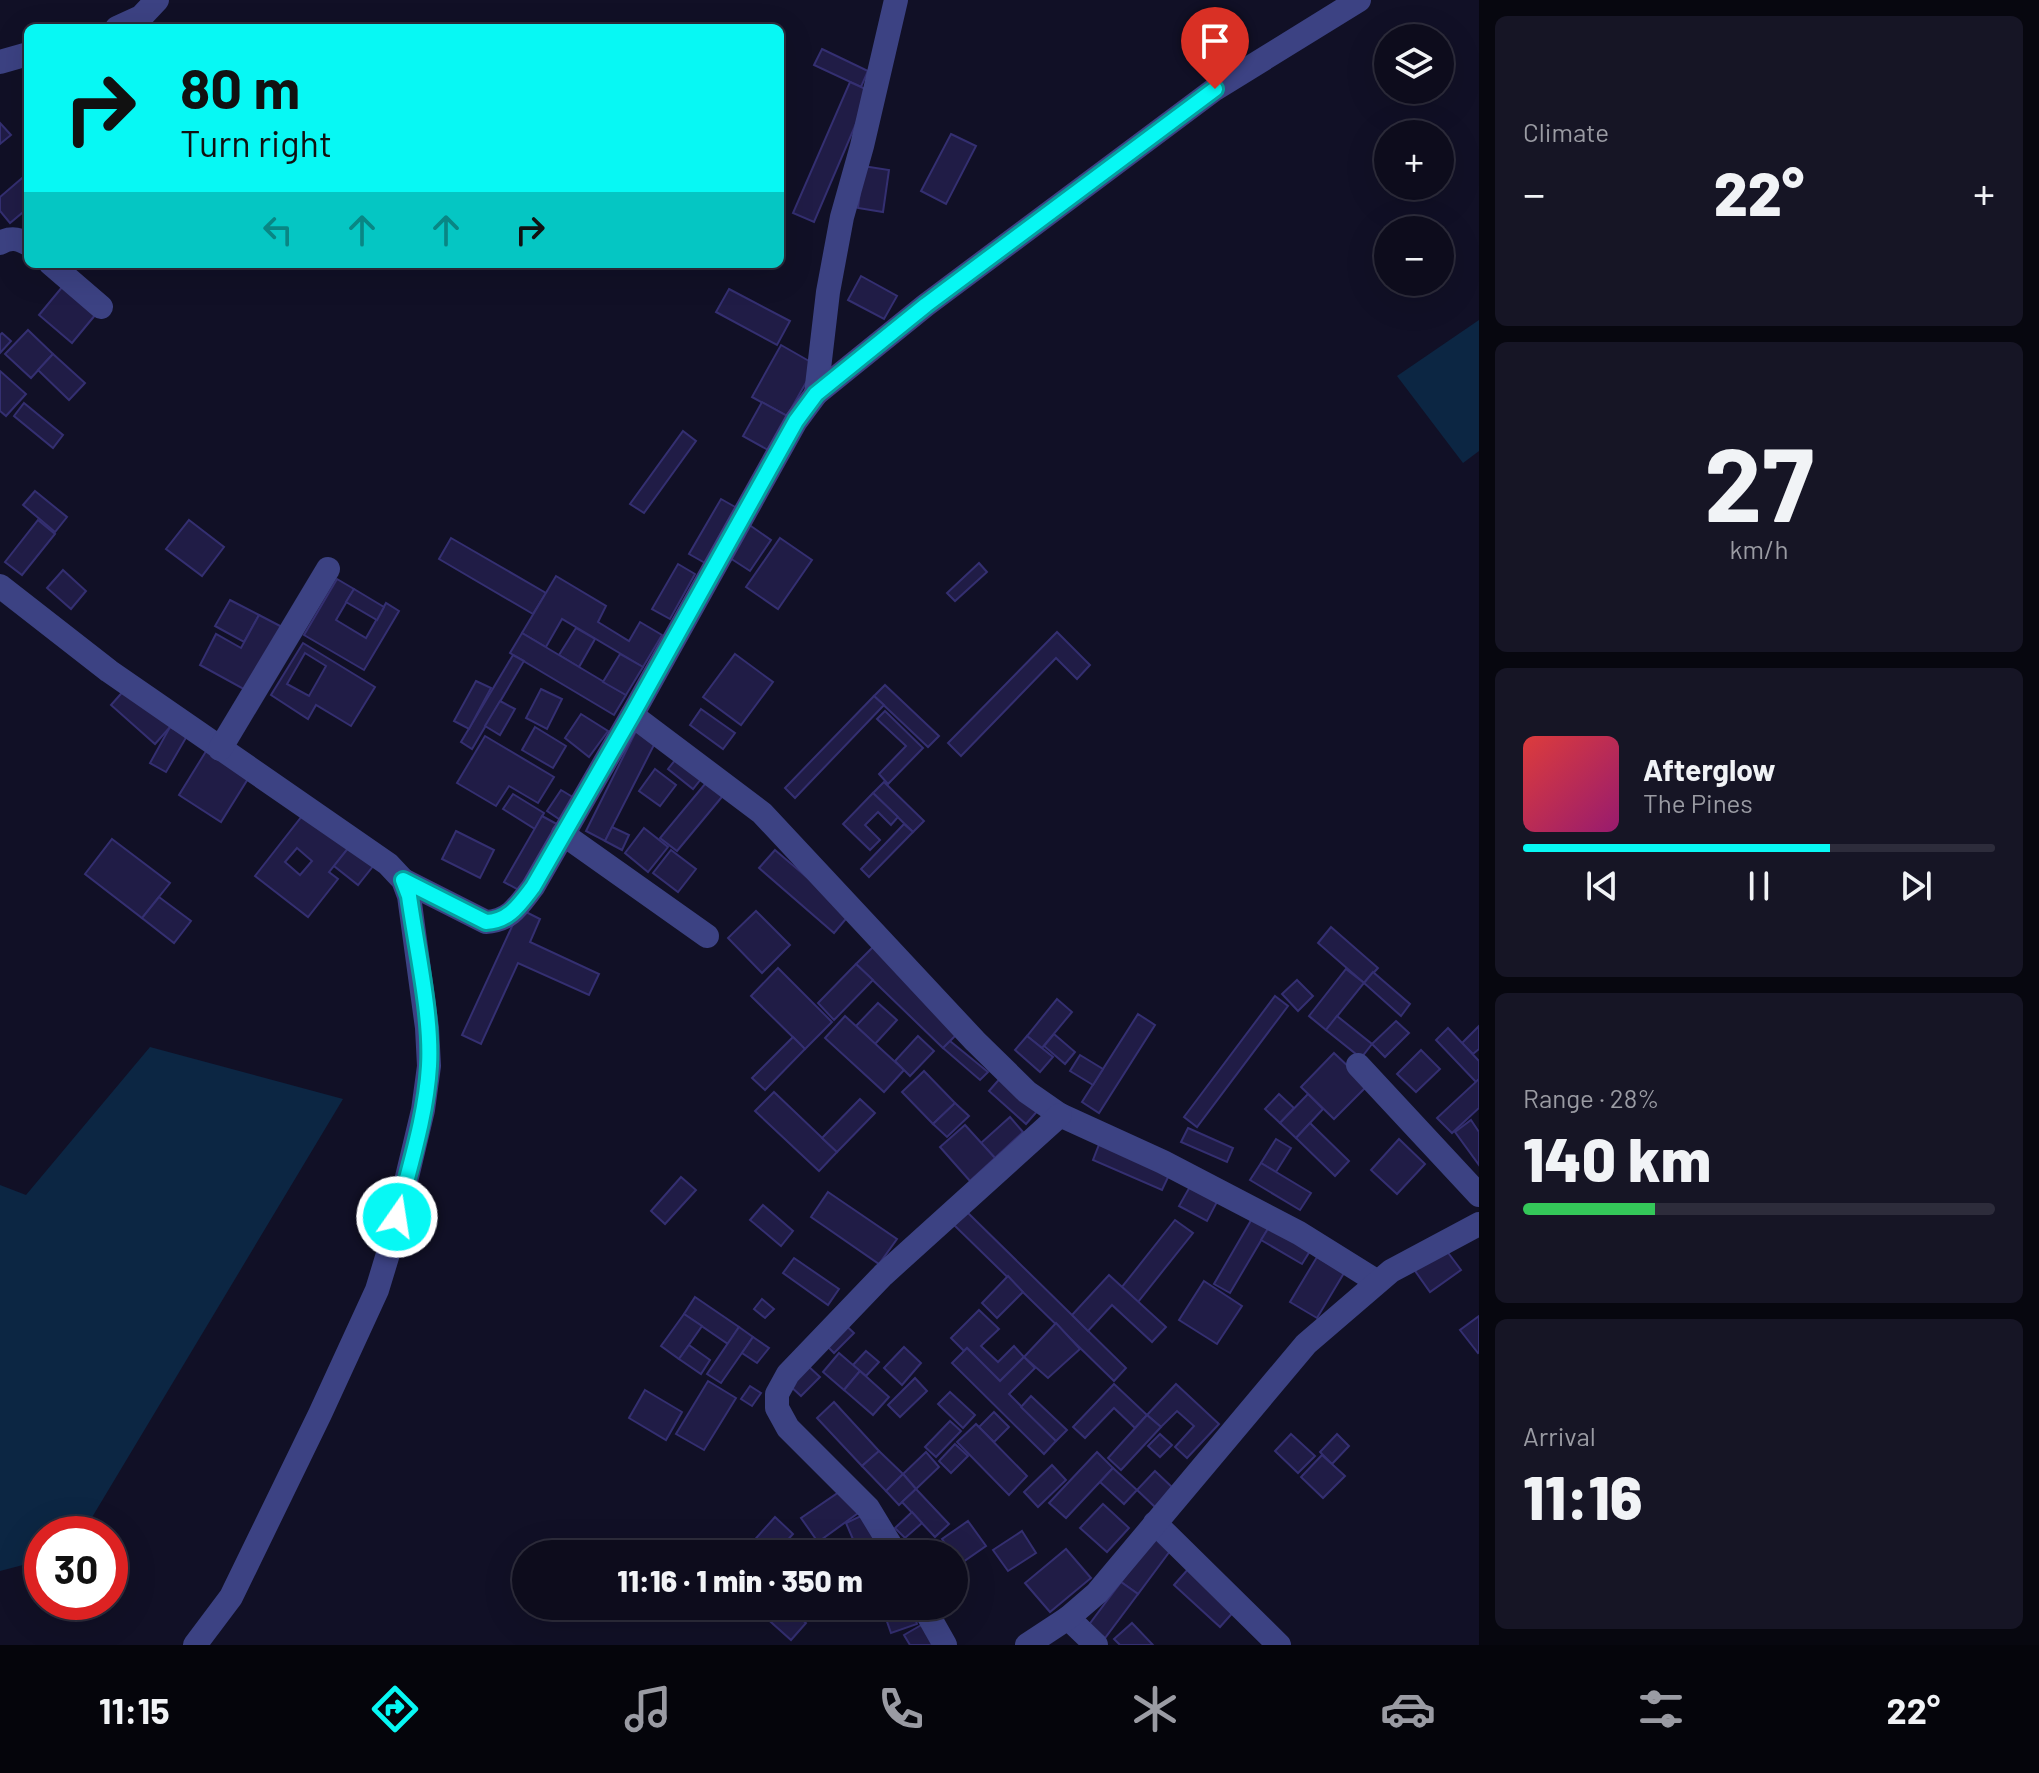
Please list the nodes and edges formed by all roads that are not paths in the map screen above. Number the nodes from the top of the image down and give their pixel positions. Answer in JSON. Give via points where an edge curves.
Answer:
{"nodes":[{"id":1,"x":157,"y":0,"type":"edge"},
{"id":2,"x":896,"y":0,"type":"edge"},
{"id":3,"x":1359,"y":0,"type":"edge"},
{"id":4,"x":126,"y":24,"type":"edge"},
{"id":5,"x":24,"y":55,"type":"edge"},
{"id":6,"x":0,"y":62,"type":"edge"},
{"id":7,"x":24,"y":242,"type":"edge"},
{"id":8,"x":0,"y":243,"type":"edge"},
{"id":9,"x":56,"y":268,"type":"edge"},
{"id":10,"x":101,"y":307,"type":"dead end"},
{"id":11,"x":816,"y":394,"type":"junction"},
{"id":12,"x":328,"y":569,"type":"dead end"},
{"id":13,"x":0,"y":586,"type":"edge"},
{"id":14,"x":632,"y":715,"type":"junction"},
{"id":15,"x":220,"y":749,"type":"junction"},
{"id":16,"x":563,"y":834,"type":"junction"},
{"id":17,"x":403,"y":880,"type":"junction"},
{"id":18,"x":707,"y":936,"type":"dead end"},
{"id":19,"x":1358,"y":1065,"type":"dead end"},
{"id":20,"x":1060,"y":1115,"type":"junction"},
{"id":21,"x":1479,"y":1195,"type":"edge"},
{"id":22,"x":1479,"y":1224,"type":"edge"},
{"id":23,"x":1376,"y":1281,"type":"junction"},
{"id":24,"x":1155,"y":1523,"type":"junction"},
{"id":25,"x":887,"y":1540,"type":"edge"},
{"id":26,"x":1068,"y":1618,"type":"junction"},
{"id":27,"x":931,"y":1620,"type":"edge"},
{"id":28,"x":195,"y":1645,"type":"edge"},
{"id":29,"x":945,"y":1645,"type":"edge"},
{"id":30,"x":1027,"y":1645,"type":"edge"},
{"id":31,"x":1096,"y":1645,"type":"edge"},
{"id":32,"x":1279,"y":1645,"type":"edge"}],
"edges":[{"from":1,"to":4,"type":"street"},
{"from":2,"to":11,"type":"street","via":[[842,217]]},
{"from":3,"to":11,"type":"street","via":[[1215,89]]},
{"from":5,"to":6,"type":"street"},
{"from":7,"to":8,"type":"street"},
{"from":9,"to":10,"type":"street"},
{"from":11,"to":14,"type":"street"},
{"from":12,"to":15,"type":"street"},
{"from":13,"to":15,"type":"street"},
{"from":14,"to":16,"type":"street"},
{"from":14,"to":20,"type":"street","via":[[762,813],[975,1041],[1027,1092]]},
{"from":15,"to":17,"type":"street","via":[[388,864]]},
{"from":16,"to":17,"type":"street","via":[[533,887],[514,912],[498,922],[486,922]]},
{"from":16,"to":18,"type":"street"},
{"from":17,"to":28,"type":"street","via":[[429,1066],[391,1244],[377,1290],[286,1485],[231,1597]]},
{"from":19,"to":21,"type":"street"},
{"from":20,"to":23,"type":"street","via":[[1285,1226]]},
{"from":20,"to":25,"type":"street","via":[[883,1275],[788,1374],[777,1394],[777,1408],[788,1428],[868,1508]]},
{"from":22,"to":23,"type":"street"},
{"from":23,"to":24,"type":"street","via":[[1306,1344]]},
{"from":24,"to":26,"type":"street","via":[[1097,1593]]},
{"from":24,"to":32,"type":"street"},
{"from":26,"to":30,"type":"street"},
{"from":26,"to":31,"type":"street"},
{"from":27,"to":29,"type":"street"}]}
